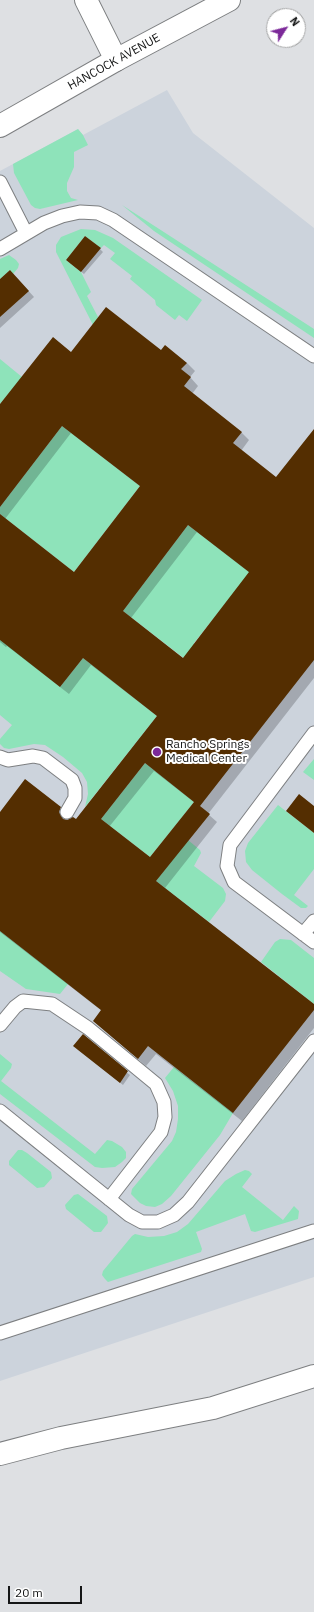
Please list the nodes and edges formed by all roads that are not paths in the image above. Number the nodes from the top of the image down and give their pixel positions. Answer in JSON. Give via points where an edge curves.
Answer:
{"nodes":[{"id":1,"x":86,"y":0,"type":"edge"},
{"id":2,"x":229,"y":0,"type":"edge"},
{"id":3,"x":116,"y":60,"type":"junction"},
{"id":4,"x":0,"y":126,"type":"edge"},
{"id":5,"x":0,"y":182,"type":"edge"},
{"id":6,"x":26,"y":233,"type":"junction"},
{"id":7,"x":0,"y":249,"type":"edge"},
{"id":8,"x":314,"y":356,"type":"edge"},
{"id":9,"x":314,"y":733,"type":"edge"},
{"id":10,"x":0,"y":757,"type":"edge"},
{"id":11,"x":67,"y":812,"type":"dead end"},
{"id":12,"x":314,"y":921,"type":"edge"},
{"id":13,"x":303,"y":934,"type":"junction"},
{"id":14,"x":314,"y":942,"type":"edge"},
{"id":15,"x":0,"y":1025,"type":"edge"},
{"id":16,"x":314,"y":1041,"type":"edge"},
{"id":17,"x":0,"y":1111,"type":"edge"},
{"id":18,"x":109,"y":1199,"type":"junction"},
{"id":19,"x":314,"y":1231,"type":"edge"},
{"id":20,"x":0,"y":1333,"type":"edge"},
{"id":21,"x":314,"y":1376,"type":"edge"},
{"id":22,"x":0,"y":1454,"type":"edge"}],
"edges":[{"from":1,"to":3,"type":"main road"},
{"from":2,"to":3,"type":"main road","name":"HANCOCK AVENUE"},
{"from":3,"to":4,"type":"main road","name":"HANCOCK AVENUE"},
{"from":5,"to":6,"type":"lane"},
{"from":6,"to":7,"type":"lane"},
{"from":6,"to":8,"type":"lane","via":[[62,216],[80,212],[98,214],[114,220]]},
{"from":9,"to":13,"type":"lane","via":[[230,845],[227,866],[234,882]]},
{"from":10,"to":11,"type":"lane","via":[[8,760],[33,756],[43,758],[72,780],[75,798]]},
{"from":12,"to":13,"type":"lane"},
{"from":13,"to":14,"type":"lane"},
{"from":15,"to":18,"type":"lane","via":[[22,1001],[52,1004],[88,1028],[156,1084],[164,1102],[165,1117],[161,1132]]},
{"from":16,"to":18,"type":"lane","via":[[193,1196],[174,1215],[158,1222],[142,1222]]},
{"from":17,"to":18,"type":"lane"},
{"from":19,"to":20,"type":"lane"},
{"from":21,"to":22,"type":"main road","via":[[212,1408],[61,1438]]}]}
